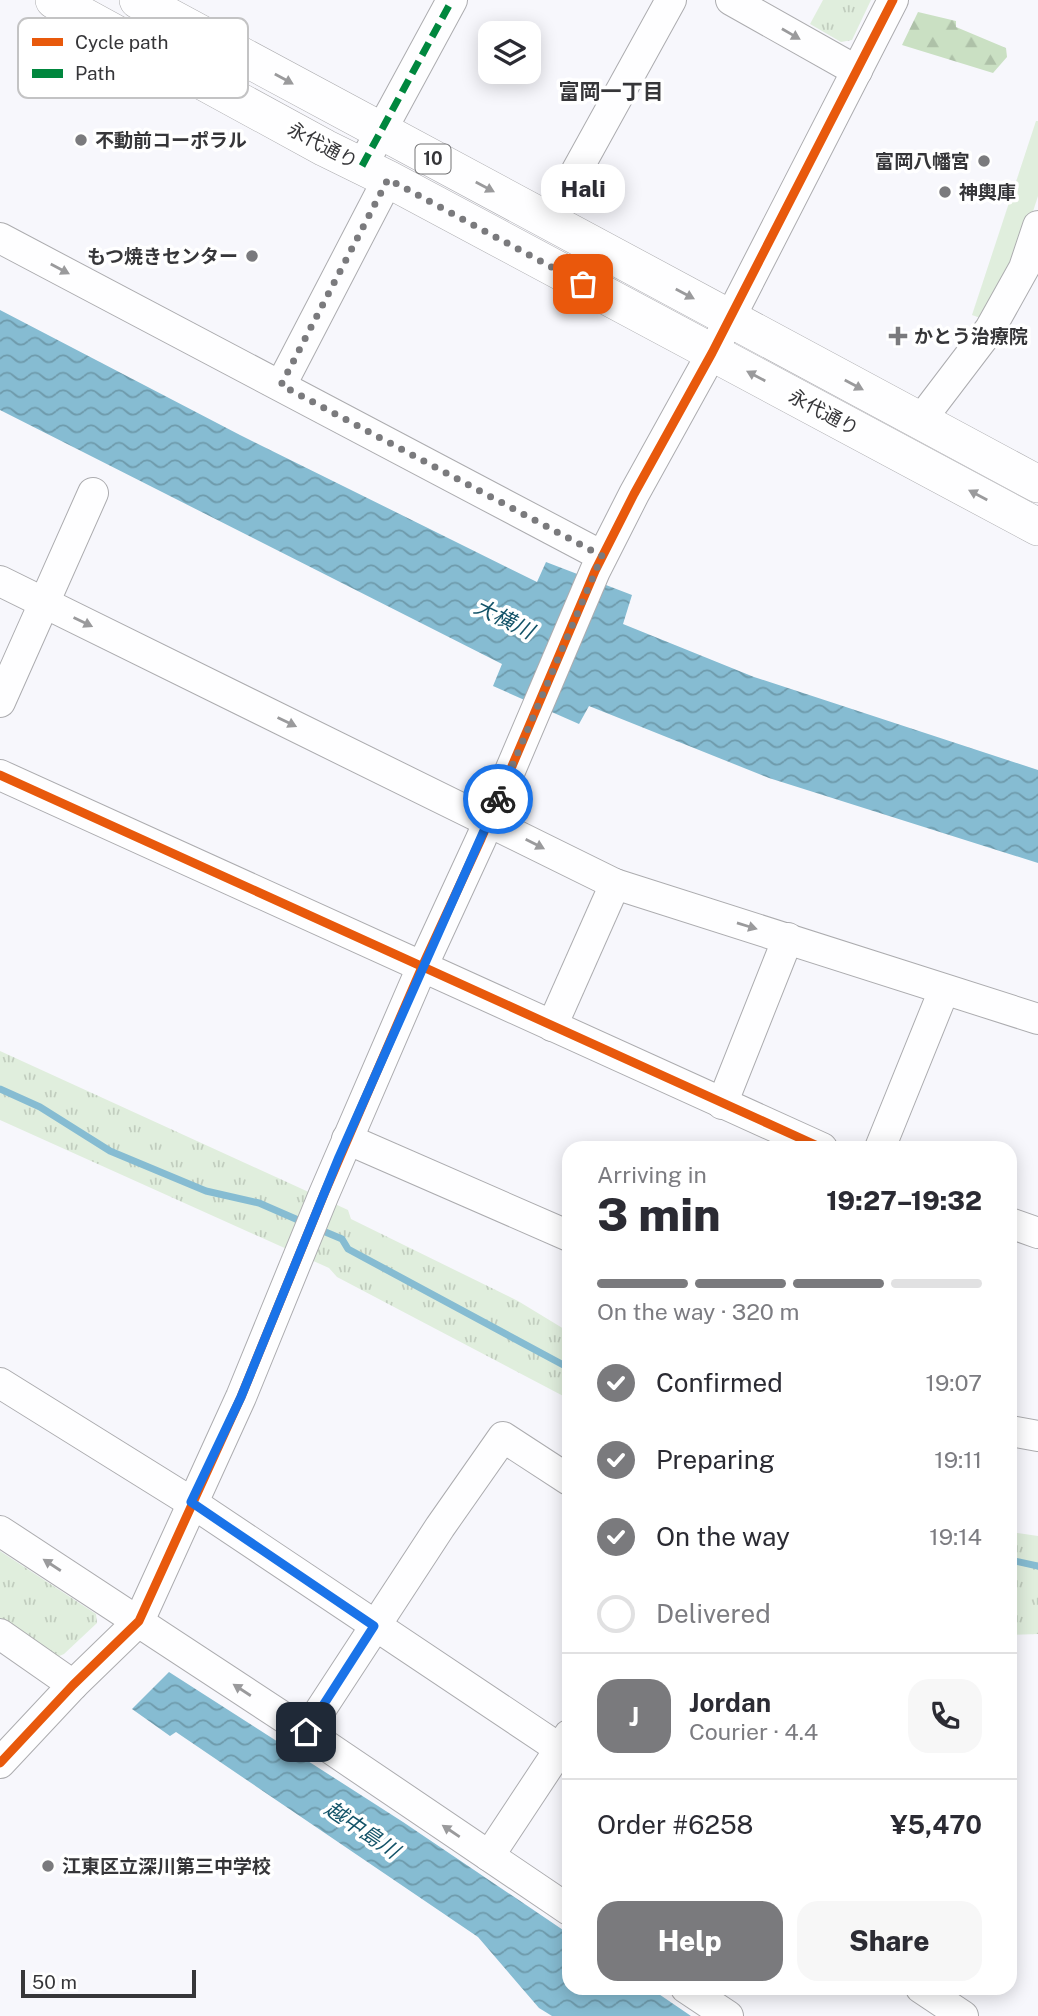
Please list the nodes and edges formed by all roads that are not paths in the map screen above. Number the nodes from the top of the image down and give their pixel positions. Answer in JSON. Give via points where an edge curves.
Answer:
{"nodes":[{"id":1,"x":54,"y":0,"type":"edge"},
{"id":2,"x":138,"y":0,"type":"edge"},
{"id":3,"x":452,"y":0,"type":"edge"},
{"id":4,"x":671,"y":0,"type":"edge"},
{"id":5,"x":732,"y":0,"type":"edge"},
{"id":6,"x":893,"y":0,"type":"edge"},
{"id":7,"x":87,"y":18,"type":"edge"},
{"id":8,"x":171,"y":18,"type":"edge"},
{"id":9,"x":248,"y":59,"type":"edge"},
{"id":10,"x":857,"y":71,"type":"junction"},
{"id":11,"x":233,"y":98,"type":"edge"},
{"id":12,"x":381,"y":131,"type":"junction"},
{"id":13,"x":375,"y":173,"type":"junction"},
{"id":14,"x":550,"y":221,"type":"junction"},
{"id":15,"x":1038,"y":226,"type":"edge"},
{"id":16,"x":0,"y":237,"type":"edge"},
{"id":17,"x":1031,"y":270,"type":"edge"},
{"id":18,"x":729,"y":317,"type":"junction"},
{"id":19,"x":712,"y":353,"type":"junction"},
{"id":20,"x":281,"y":385,"type":"junction"},
{"id":21,"x":920,"y":421,"type":"junction"},
{"id":22,"x":1038,"y":484,"type":"edge"},
{"id":23,"x":93,"y":493,"type":"dead end"},
{"id":24,"x":1038,"y":527,"type":"edge"},
{"id":25,"x":598,"y":563,"type":"junction"},
{"id":26,"x":0,"y":581,"type":"edge"},
{"id":27,"x":44,"y":603,"type":"junction"},
{"id":28,"x":0,"y":702,"type":"edge"},
{"id":29,"x":0,"y":775,"type":"edge"},
{"id":30,"x":489,"y":821,"type":"junction"},
{"id":31,"x":615,"y":884,"type":"junction"},
{"id":32,"x":788,"y":938,"type":"junction"},
{"id":33,"x":422,"y":967,"type":"junction"},
{"id":34,"x":944,"y":990,"type":"junction"},
{"id":35,"x":1038,"y":1019,"type":"edge"},
{"id":36,"x":552,"y":1026,"type":"junction"},
{"id":37,"x":722,"y":1104,"type":"junction"},
{"id":38,"x":347,"y":1139,"type":"junction"},
{"id":39,"x":806,"y":1141,"type":"edge"},
{"id":40,"x":883,"y":1141,"type":"edge"},
{"id":41,"x":1017,"y":1226,"type":"edge"},
{"id":42,"x":1038,"y":1233,"type":"edge"},
{"id":43,"x":562,"y":1234,"type":"edge"},
{"id":44,"x":0,"y":1383,"type":"edge"},
{"id":45,"x":1017,"y":1432,"type":"edge"},
{"id":46,"x":1038,"y":1436,"type":"edge"},
{"id":47,"x":562,"y":1475,"type":"edge"},
{"id":48,"x":191,"y":1502,"type":"junction"},
{"id":49,"x":0,"y":1531,"type":"edge"},
{"id":50,"x":139,"y":1621,"type":"junction"},
{"id":51,"x":374,"y":1626,"type":"junction"},
{"id":52,"x":0,"y":1634,"type":"edge"},
{"id":53,"x":73,"y":1685,"type":"junction"},
{"id":54,"x":306,"y":1732,"type":"junction"},
{"id":55,"x":562,"y":1744,"type":"edge"},
{"id":56,"x":562,"y":1752,"type":"edge"},
{"id":57,"x":0,"y":1763,"type":"edge"},
{"id":58,"x":489,"y":1856,"type":"junction"},
{"id":59,"x":562,"y":1905,"type":"edge"},
{"id":60,"x":697,"y":1995,"type":"edge"},
{"id":61,"x":932,"y":1995,"type":"edge"},
{"id":62,"x":728,"y":2016,"type":"edge"},
{"id":63,"x":963,"y":2016,"type":"edge"}],
"edges":[{"from":1,"to":7,"type":"main road","name":"永代通り","number":"10"},
{"from":2,"to":8,"type":"main road","name":"永代通り","number":"10","one_way":true},
{"from":3,"to":12,"type":"street"},
{"from":4,"to":14,"type":"street"},
{"from":5,"to":10,"type":"street","one_way":true},
{"from":6,"to":10,"type":"street"},
{"from":9,"to":12,"type":"main road","name":"永代通り","number":"10","one_way":true},
{"from":10,"to":18,"type":"street"},
{"from":11,"to":13,"type":"main road","name":"永代通り","number":"10"},
{"from":12,"to":13,"type":"street"},
{"from":12,"to":14,"type":"main road","name":"永代通り","number":"10","one_way":true},
{"from":13,"to":19,"type":"main road","name":"永代通り","number":"10"},
{"from":13,"to":20,"type":"street"},
{"from":14,"to":18,"type":"main road","name":"永代通り","number":"10","one_way":true},
{"from":15,"to":17,"type":"street"},
{"from":16,"to":20,"type":"street","one_way":true},
{"from":17,"to":21,"type":"street"},
{"from":18,"to":19,"type":"street"},
{"from":18,"to":21,"type":"main road","name":"永代通り","number":"10","one_way":true},
{"from":24,"to":19,"type":"main road","name":"永代通り","number":"10","one_way":true},
{"from":19,"to":25,"type":"street"},
{"from":20,"to":25,"type":"street"},
{"from":21,"to":22,"type":"main road","name":"永代通り","number":"10"},
{"from":23,"to":27,"type":"street"},
{"from":25,"to":30,"type":"street"},
{"from":26,"to":27,"type":"street"},
{"from":27,"to":28,"type":"street"},
{"from":27,"to":30,"type":"street","one_way":true},
{"from":29,"to":33,"type":"street"},
{"from":30,"to":31,"type":"street","one_way":true},
{"from":30,"to":33,"type":"street"},
{"from":31,"to":32,"type":"street","one_way":true},
{"from":31,"to":36,"type":"street"},
{"from":32,"to":34,"type":"street"},
{"from":32,"to":37,"type":"street"},
{"from":33,"to":36,"type":"street"},
{"from":33,"to":38,"type":"street"},
{"from":34,"to":35,"type":"street"},
{"from":34,"to":40,"type":"street"},
{"from":36,"to":37,"type":"street"},
{"from":37,"to":39,"type":"street"},
{"from":38,"to":43,"type":"street"},
{"from":38,"to":48,"type":"street","via":[[241,1397]]},
{"from":41,"to":42,"type":"street"},
{"from":44,"to":48,"type":"street"},
{"from":45,"to":46,"type":"street"},
{"from":47,"to":51,"type":"street","via":[[503,1437]]},
{"from":48,"to":50,"type":"street"},
{"from":48,"to":51,"type":"street"},
{"from":50,"to":49,"type":"street","one_way":true},
{"from":50,"to":53,"type":"street"},
{"from":54,"to":50,"type":"street","one_way":true},
{"from":51,"to":54,"type":"street"},
{"from":51,"to":55,"type":"street"},
{"from":52,"to":53,"type":"street"},
{"from":53,"to":57,"type":"street"},
{"from":58,"to":54,"type":"street","one_way":true},
{"from":56,"to":58,"type":"street"},
{"from":58,"to":59,"type":"street"},
{"from":60,"to":62,"type":"street"},
{"from":61,"to":63,"type":"street"}]}
